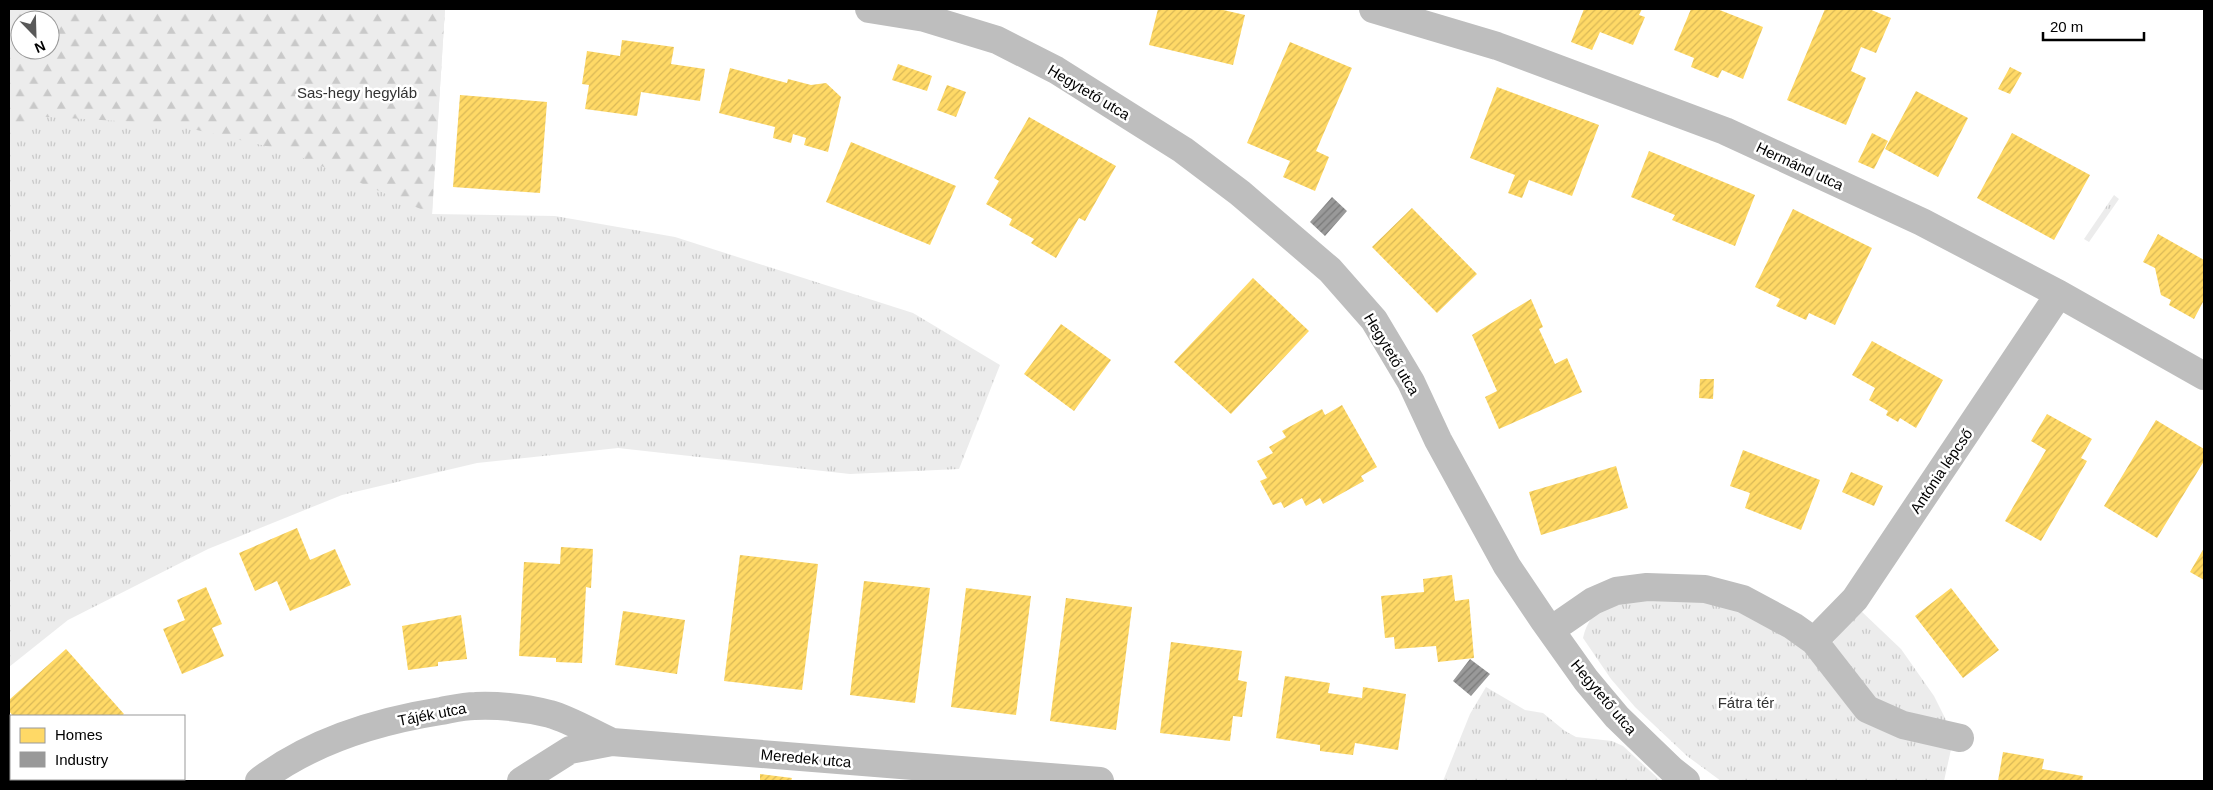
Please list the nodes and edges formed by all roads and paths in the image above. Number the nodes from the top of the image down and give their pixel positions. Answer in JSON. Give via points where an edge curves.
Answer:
{"nodes":[{"id":1,"x":869,"y":9,"type":"edge"},
{"id":2,"x":1373,"y":9,"type":"edge"},
{"id":3,"x":2059,"y":294,"type":"junction"},
{"id":4,"x":2204,"y":376,"type":"edge"},
{"id":5,"x":1551,"y":630,"type":"junction"},
{"id":6,"x":1814,"y":641,"type":"junction"},
{"id":7,"x":1960,"y":738,"type":"dead end"},
{"id":8,"x":612,"y":742,"type":"junction"},
{"id":9,"x":259,"y":781,"type":"edge"},
{"id":10,"x":521,"y":781,"type":"edge"},
{"id":11,"x":1100,"y":781,"type":"edge"},
{"id":12,"x":1686,"y":781,"type":"edge"}],
"edges":[{"from":1,"to":5,"type":"street","name":"Hegytető utca","via":[[925,18],[997,40],[1056,70],[1183,150],[1240,193],[1330,270],[1374,320],[1411,382],[1438,440],[1507,566]]},
{"from":2,"to":3,"type":"street","name":"Hermánd utca","via":[[1497,46],[1725,131],[1922,222]]},
{"from":3,"to":4,"type":"street","name":"Hermánd utca"},
{"from":3,"to":6,"type":"street","name":"Antónia lépcső","via":[[1856,599]]},
{"from":5,"to":6,"type":"street","via":[[1593,601],[1616,591],[1647,587],[1705,589],[1743,599]]},
{"from":5,"to":12,"type":"street","name":"Hegytető utca","via":[[1617,717]]},
{"from":6,"to":7,"type":"street","via":[[1867,709],[1903,725]]},
{"from":8,"to":9,"type":"street","name":"Tájék utca","via":[[551,714],[512,707],[473,706],[425,713],[330,741],[276,768]]},
{"from":8,"to":10,"type":"street","name":"Meredek utca","via":[[570,750]]},
{"from":8,"to":11,"type":"street","name":"Meredek utca"}]}
